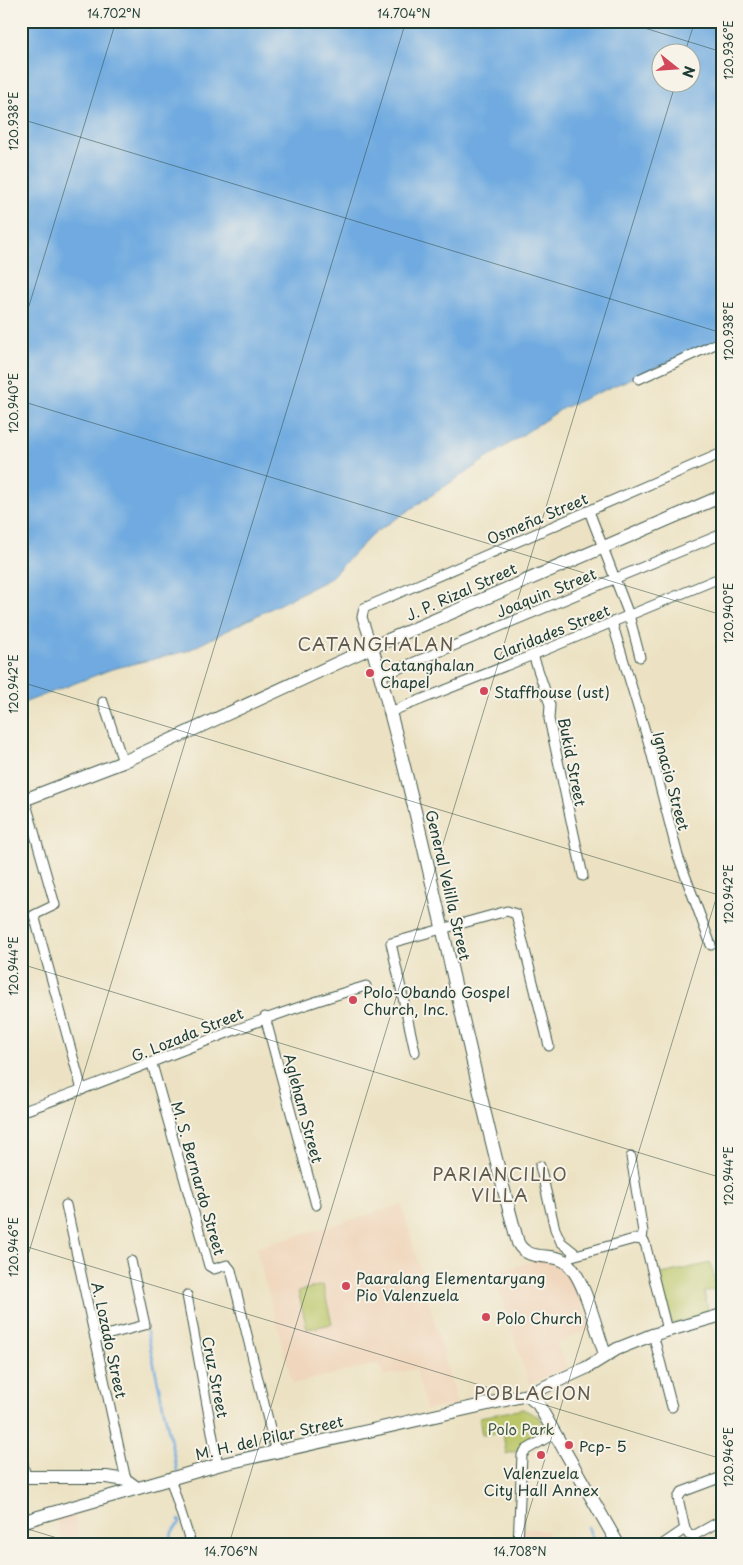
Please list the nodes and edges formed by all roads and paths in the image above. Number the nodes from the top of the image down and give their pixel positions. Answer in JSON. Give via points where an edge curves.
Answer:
{"nodes":[{"id":1,"x":722,"y":342,"type":"edge"},
{"id":2,"x":639,"y":379,"type":"dead end"},
{"id":3,"x":722,"y":453,"type":"edge"},
{"id":4,"x":722,"y":496,"type":"edge"},
{"id":5,"x":589,"y":511,"type":"junction"},
{"id":6,"x":722,"y":534,"type":"edge"},
{"id":7,"x":603,"y":547,"type":"junction"},
{"id":8,"x":722,"y":577,"type":"edge"},
{"id":9,"x":615,"y":579,"type":"junction"},
{"id":10,"x":629,"y":615,"type":"junction"},
{"id":11,"x":612,"y":622,"type":"junction"},
{"id":12,"x":372,"y":647,"type":"junction"},
{"id":13,"x":533,"y":655,"type":"junction"},
{"id":14,"x":640,"y":657,"type":"dead end"},
{"id":15,"x":381,"y":676,"type":"junction"},
{"id":16,"x":103,"y":702,"type":"dead end"},
{"id":17,"x":390,"y":712,"type":"junction"},
{"id":18,"x":123,"y":762,"type":"junction"},
{"id":19,"x":23,"y":801,"type":"edge"},
{"id":20,"x":583,"y":876,"type":"dead end"},
{"id":21,"x":444,"y":929,"type":"junction"},
{"id":22,"x":711,"y":945,"type":"dead end"},
{"id":23,"x":366,"y":986,"type":"dead end"},
{"id":24,"x":265,"y":1017,"type":"junction"},
{"id":25,"x":549,"y":1046,"type":"dead end"},
{"id":26,"x":414,"y":1052,"type":"dead end"},
{"id":27,"x":152,"y":1064,"type":"junction"},
{"id":28,"x":82,"y":1090,"type":"junction"},
{"id":29,"x":21,"y":1112,"type":"edge"},
{"id":30,"x":631,"y":1157,"type":"dead end"},
{"id":31,"x":540,"y":1166,"type":"dead end"},
{"id":32,"x":316,"y":1205,"type":"dead end"},
{"id":33,"x":66,"y":1206,"type":"dead end"},
{"id":34,"x":642,"y":1240,"type":"junction"},
{"id":35,"x":576,"y":1254,"type":"junction"},
{"id":36,"x":131,"y":1260,"type":"dead end"},
{"id":37,"x":564,"y":1260,"type":"junction"},
{"id":38,"x":187,"y":1295,"type":"dead end"},
{"id":39,"x":722,"y":1315,"type":"edge"},
{"id":40,"x":667,"y":1330,"type":"junction"},
{"id":41,"x":653,"y":1334,"type":"junction"},
{"id":42,"x":95,"y":1338,"type":"junction"},
{"id":43,"x":605,"y":1354,"type":"junction"},
{"id":44,"x":528,"y":1395,"type":"junction"},
{"id":45,"x":672,"y":1406,"type":"dead end"},
{"id":46,"x":555,"y":1433,"type":"junction"},
{"id":47,"x":276,"y":1452,"type":"junction"},
{"id":48,"x":21,"y":1455,"type":"edge"},
{"id":49,"x":218,"y":1464,"type":"junction"},
{"id":50,"x":24,"y":1477,"type":"edge"},
{"id":51,"x":722,"y":1477,"type":"edge"},
{"id":52,"x":170,"y":1478,"type":"junction"},
{"id":53,"x":126,"y":1480,"type":"junction"},
{"id":54,"x":137,"y":1488,"type":"junction"},
{"id":55,"x":722,"y":1520,"type":"edge"},
{"id":56,"x":21,"y":1522,"type":"edge"},
{"id":57,"x":685,"y":1529,"type":"junction"},
{"id":58,"x":191,"y":1544,"type":"edge"},
{"id":59,"x":518,"y":1544,"type":"edge"},
{"id":60,"x":618,"y":1544,"type":"edge"},
{"id":61,"x":662,"y":1544,"type":"edge"}],
"edges":[{"from":1,"to":2,"type":"street"},
{"from":3,"to":5,"type":"street","name":"Osmeña Street"},
{"from":4,"to":7,"type":"main road","name":"J. P. Rizal Street"},
{"from":5,"to":7,"type":"street"},
{"from":5,"to":12,"type":"street","name":"Osmeña Street","via":[[364,608],[362,617]]},
{"from":6,"to":9,"type":"street","name":"Joaquin Street"},
{"from":7,"to":9,"type":"street"},
{"from":7,"to":12,"type":"main road","name":"J. P. Rizal Street"},
{"from":8,"to":10,"type":"street","name":"Claridades Street"},
{"from":9,"to":10,"type":"street"},
{"from":9,"to":15,"type":"street","name":"Joaquin Street"},
{"from":10,"to":11,"type":"street","name":"Claridades Street"},
{"from":10,"to":14,"type":"street"},
{"from":11,"to":13,"type":"street","name":"Claridades Street"},
{"from":11,"to":22,"type":"street","name":"Ignacio Street","via":[[678,856]]},
{"from":12,"to":15,"type":"main road","name":"General Velilla Street"},
{"from":12,"to":18,"type":"main road","name":"J. P. Rizal Street"},
{"from":13,"to":17,"type":"street","name":"Claridades Street"},
{"from":13,"to":20,"type":"street","name":"Bukid Street","via":[[550,705],[549,719]]},
{"from":15,"to":17,"type":"main road","name":"General Velilla Street"},
{"from":16,"to":18,"type":"street"},
{"from":17,"to":21,"type":"main road","name":"General Velilla Street"},
{"from":18,"to":19,"type":"main road","name":"J. P. Rizal Street"},
{"from":19,"to":28,"type":"street","via":[[55,904],[34,915]]},
{"from":21,"to":25,"type":"street","via":[[507,911],[516,914]]},
{"from":21,"to":26,"type":"street","via":[[391,943]]},
{"from":21,"to":37,"type":"main road","name":"General Velilla Street","via":[[494,1154],[518,1243],[525,1252]]},
{"from":23,"to":24,"type":"street","name":"G. Lozada Street"},
{"from":24,"to":27,"type":"street","name":"G. Lozada Street"},
{"from":24,"to":32,"type":"street","name":"Agleham Street"},
{"from":27,"to":28,"type":"street","name":"G. Lozada Street"},
{"from":27,"to":47,"type":"street","name":"M. S. Bernardo Street","via":[[209,1266],[214,1269],[226,1265],[232,1270]]},
{"from":28,"to":29,"type":"street","name":"G. Lozada Street"},
{"from":30,"to":34,"type":"street"},
{"from":31,"to":35,"type":"street","via":[[555,1229],[561,1242]]},
{"from":33,"to":42,"type":"street","name":"A. Lozado Street"},
{"from":34,"to":35,"type":"street","via":[[634,1239]]},
{"from":34,"to":40,"type":"street"},
{"from":35,"to":37,"type":"street"},
{"from":36,"to":42,"type":"street","via":[[145,1325]]},
{"from":37,"to":43,"type":"main road","via":[[578,1277]]},
{"from":38,"to":49,"type":"street","name":"Cruz Street"},
{"from":39,"to":40,"type":"main road","name":"M. H. del Pilar Street"},
{"from":40,"to":41,"type":"main road","name":"M. H. del Pilar Street"},
{"from":41,"to":43,"type":"main road","name":"M. H. del Pilar Street"},
{"from":41,"to":45,"type":"street"},
{"from":42,"to":53,"type":"street","name":"A. Lozado Street"},
{"from":43,"to":44,"type":"main road","name":"M. H. del Pilar Street","via":[[586,1368]]},
{"from":44,"to":46,"type":"main road","via":[[536,1400]]},
{"from":44,"to":47,"type":"main road","name":"M. H. del Pilar Street"},
{"from":46,"to":59,"type":"street","via":[[522,1455]]},
{"from":46,"to":60,"type":"main road"},
{"from":47,"to":49,"type":"main road","name":"M. H. del Pilar Street"},
{"from":48,"to":50,"type":"street"},
{"from":49,"to":52,"type":"main road","name":"M. H. del Pilar Street"},
{"from":50,"to":53,"type":"main road"},
{"from":51,"to":57,"type":"street","via":[[678,1495]]},
{"from":52,"to":54,"type":"main road","name":"M. H. del Pilar Street"},
{"from":52,"to":58,"type":"street"},
{"from":53,"to":54,"type":"main road"},
{"from":54,"to":56,"type":"main road","name":"M. H. del Pilar Street"},
{"from":55,"to":57,"type":"street","via":[[693,1536]]},
{"from":57,"to":61,"type":"street"}]}
